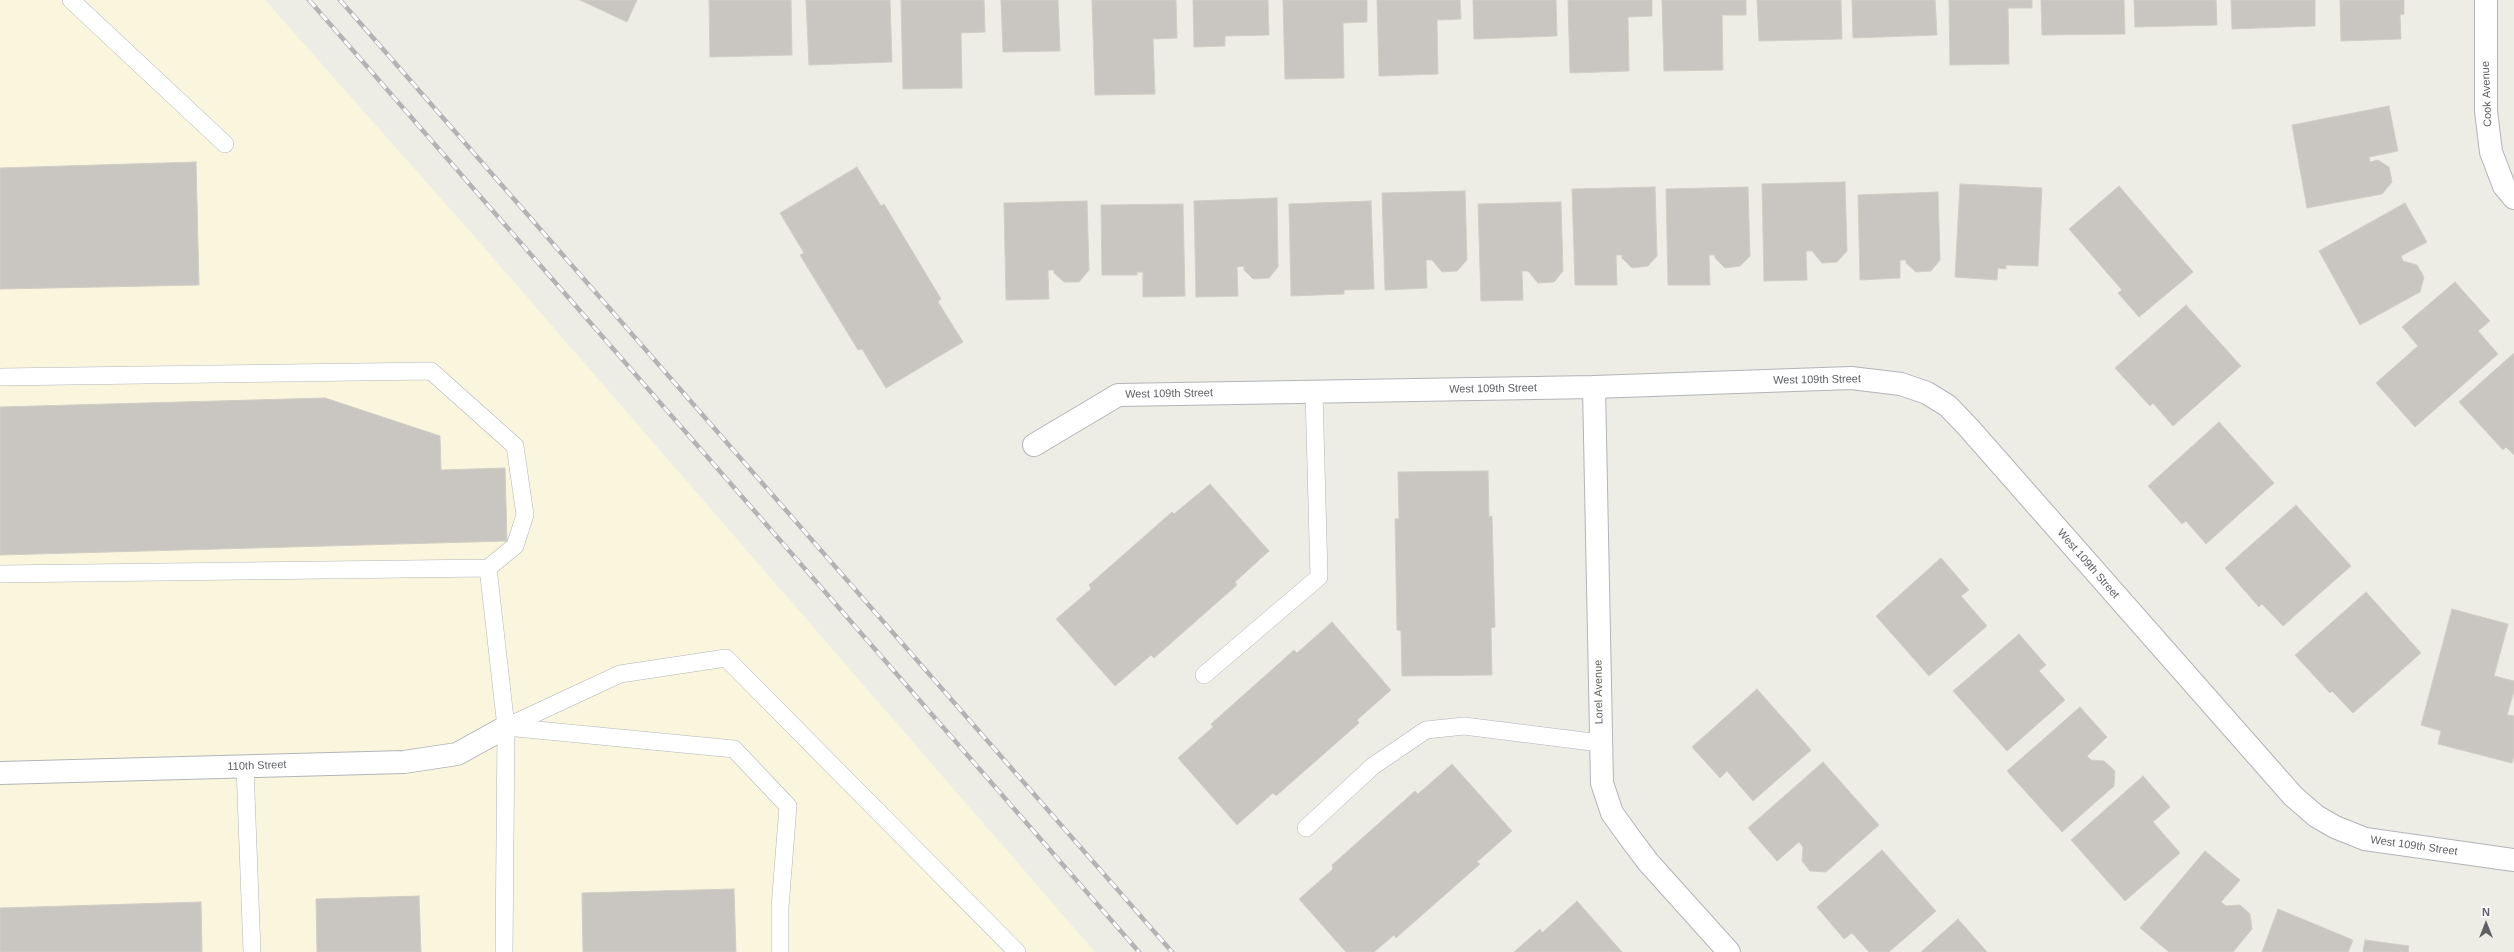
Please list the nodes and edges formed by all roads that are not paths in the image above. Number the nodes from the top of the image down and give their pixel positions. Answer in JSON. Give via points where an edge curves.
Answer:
{"nodes":[{"id":1,"x":71,"y":0,"type":"edge"},
{"id":2,"x":2486,"y":0,"type":"edge"},
{"id":3,"x":225,"y":144,"type":"dead end"},
{"id":4,"x":2509,"y":192,"type":"edge"},
{"id":5,"x":0,"y":377,"type":"edge"},
{"id":6,"x":1594,"y":387,"type":"junction"},
{"id":7,"x":1314,"y":391,"type":"junction"},
{"id":8,"x":1034,"y":445,"type":"dead end"},
{"id":9,"x":488,"y":568,"type":"junction"},
{"id":10,"x":0,"y":574,"type":"edge"},
{"id":11,"x":1204,"y":675,"type":"dead end"},
{"id":12,"x":506,"y":727,"type":"junction"},
{"id":13,"x":1600,"y":743,"type":"junction"},
{"id":14,"x":245,"y":767,"type":"junction"},
{"id":15,"x":0,"y":773,"type":"edge"},
{"id":16,"x":1306,"y":828,"type":"dead end"},
{"id":17,"x":2514,"y":860,"type":"edge"},
{"id":18,"x":252,"y":952,"type":"edge"},
{"id":19,"x":504,"y":952,"type":"edge"},
{"id":20,"x":780,"y":952,"type":"edge"},
{"id":21,"x":1017,"y":952,"type":"edge"},
{"id":22,"x":1729,"y":952,"type":"edge"}],
"edges":[{"from":1,"to":3,"type":"lane"},
{"from":2,"to":4,"type":"street","name":"Cook Avenue","via":[[2486,111],[2490,152]]},
{"from":5,"to":9,"type":"lane","via":[[431,371],[515,446],[525,515],[515,546]]},
{"from":6,"to":7,"type":"street","name":"West 109th Street"},
{"from":6,"to":13,"type":"street","name":"Lorel Avenue"},
{"from":6,"to":17,"type":"street","name":"West 109th Street","via":[[1851,378],[1901,384],[1927,393],[1948,406],[1968,427],[2288,790],[2316,816],[2365,839]]},
{"from":7,"to":8,"type":"street","name":"West 109th Street","via":[[1118,395]]},
{"from":7,"to":11,"type":"lane","via":[[1319,577]]},
{"from":9,"to":10,"type":"lane"},
{"from":9,"to":12,"type":"lane"},
{"from":12,"to":14,"type":"street","name":"110th Street","via":[[457,754],[427,759]]},
{"from":12,"to":19,"type":"lane"},
{"from":12,"to":20,"type":"lane","via":[[734,749],[788,806],[780,908]]},
{"from":12,"to":21,"type":"lane","via":[[620,674],[726,658]]},
{"from":13,"to":16,"type":"lane","via":[[1464,726],[1426,730],[1372,766]]},
{"from":13,"to":22,"type":"street","name":"Lorel Avenue","via":[[1602,783],[1612,813],[1648,862]]},
{"from":14,"to":15,"type":"street","name":"110th Street"},
{"from":14,"to":18,"type":"lane"}]}
